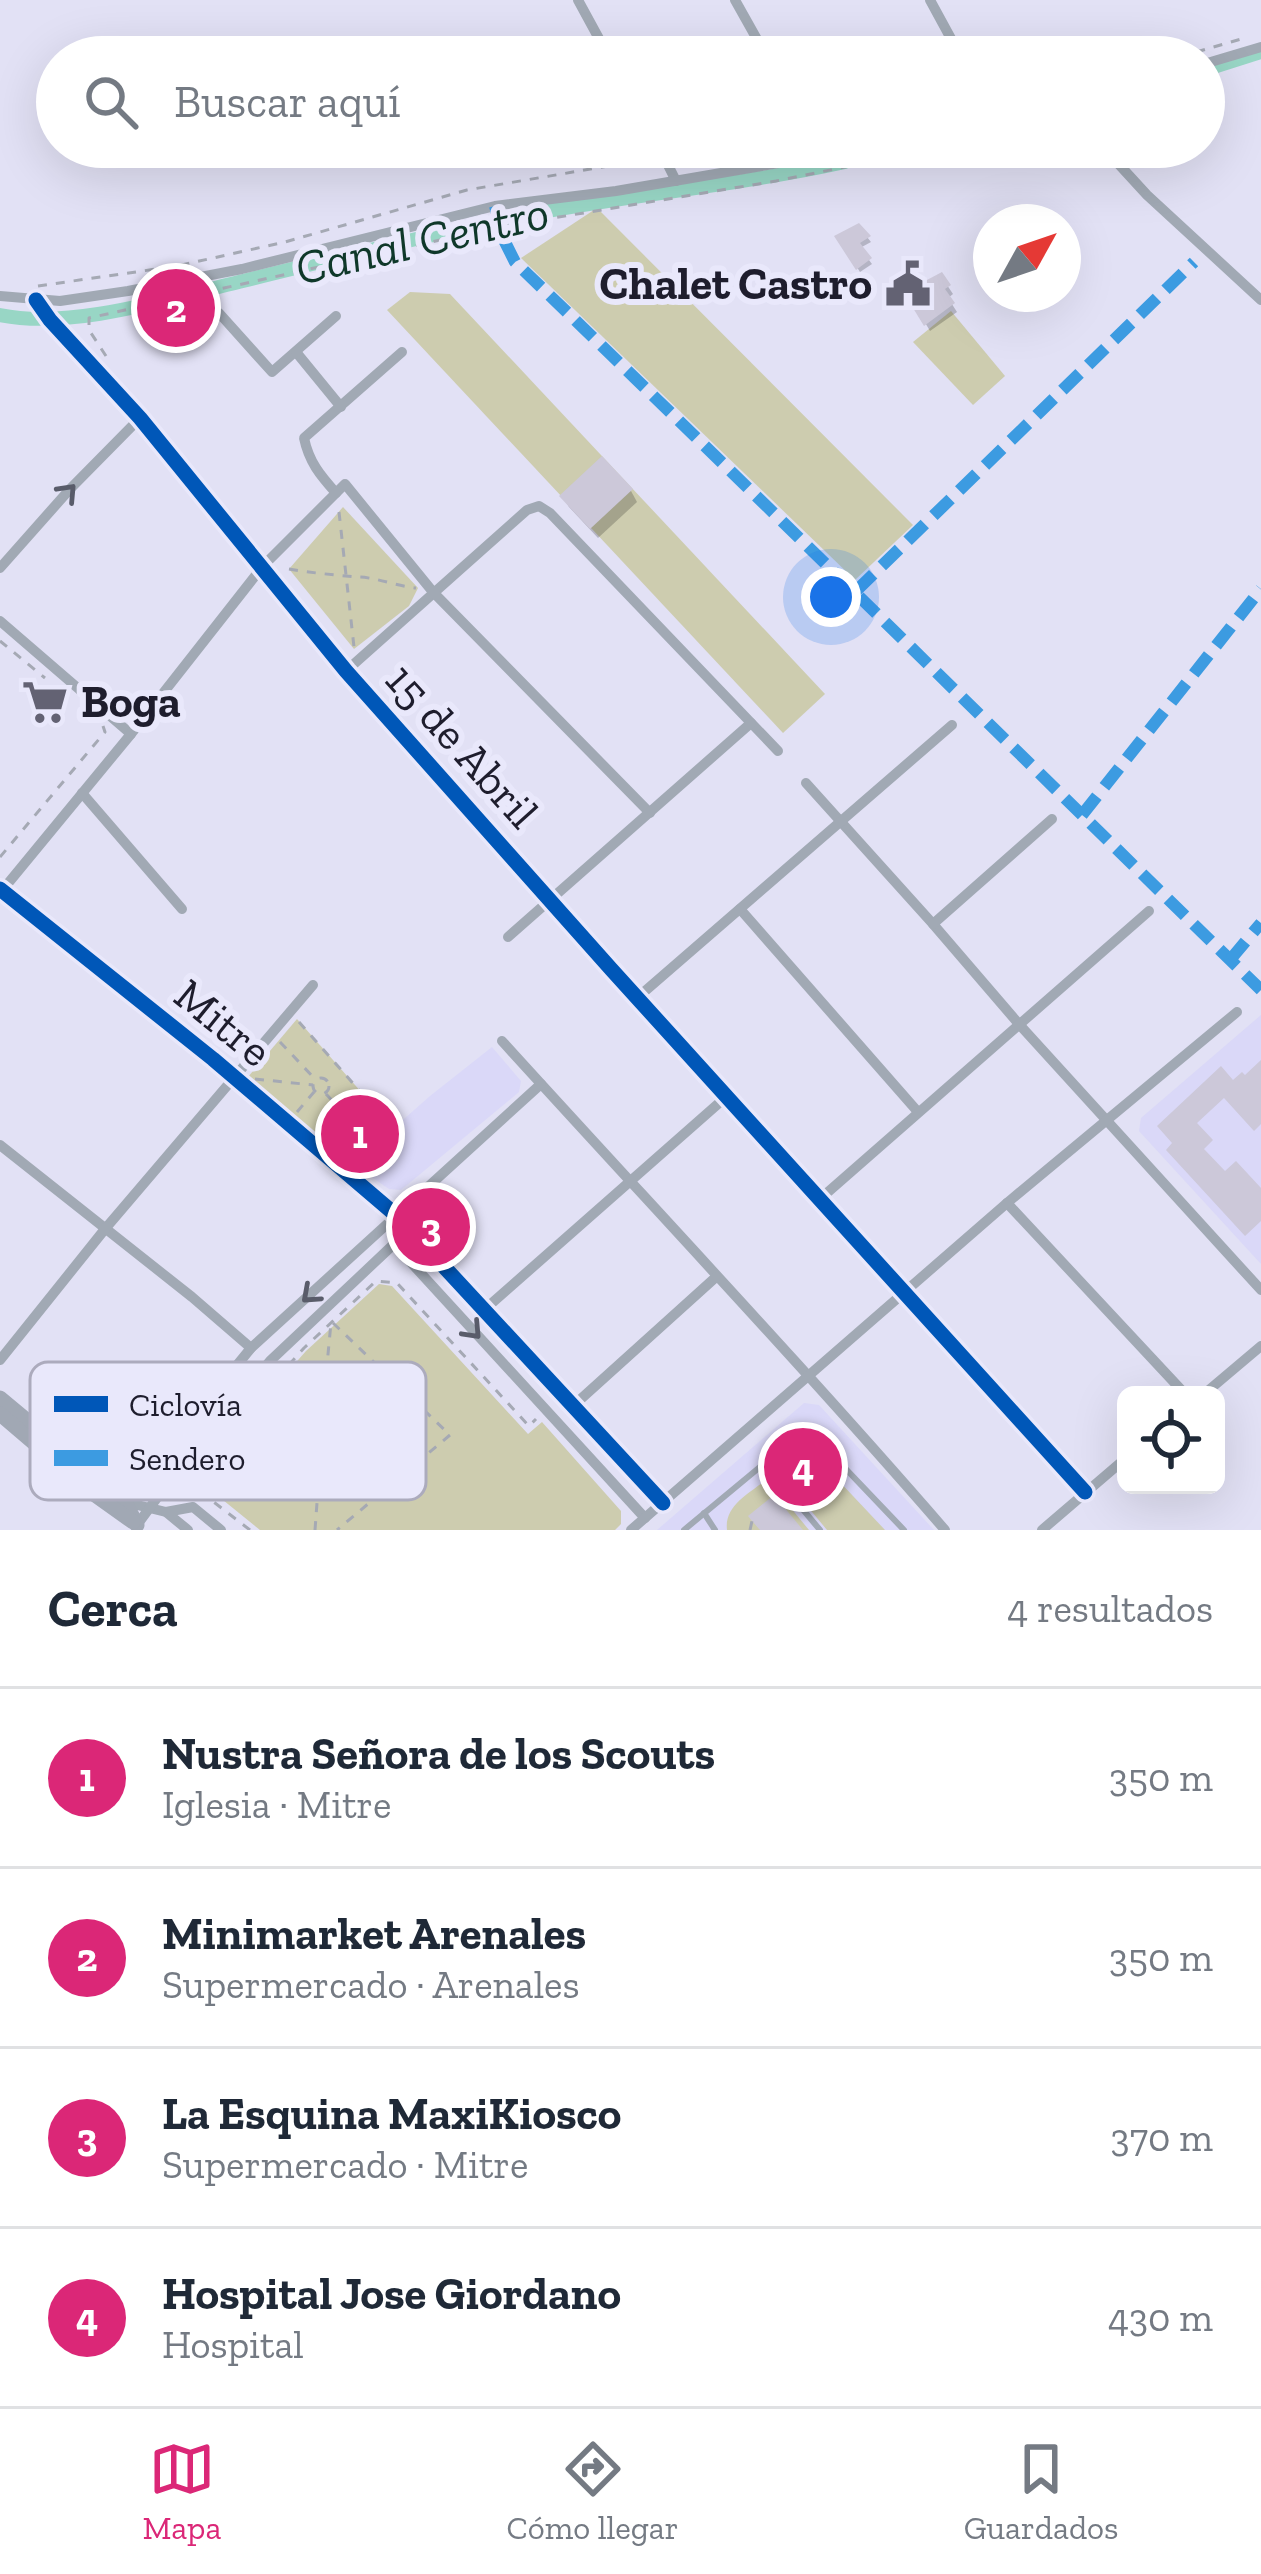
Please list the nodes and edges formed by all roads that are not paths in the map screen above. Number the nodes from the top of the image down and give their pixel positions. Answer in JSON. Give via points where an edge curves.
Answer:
{"nodes":[{"id":1,"x":578,"y":0,"type":"edge"},
{"id":2,"x":735,"y":0,"type":"edge"},
{"id":3,"x":930,"y":0,"type":"edge"},
{"id":4,"x":598,"y":36,"type":"edge"},
{"id":5,"x":755,"y":36,"type":"edge"},
{"id":6,"x":950,"y":36,"type":"edge"},
{"id":7,"x":1261,"y":47,"type":"edge"},
{"id":8,"x":1225,"y":58,"type":"edge"},
{"id":9,"x":670,"y":168,"type":"edge"},
{"id":10,"x":741,"y":168,"type":"edge"},
{"id":11,"x":1122,"y":168,"type":"edge"},
{"id":12,"x":676,"y":181,"type":"junction"},
{"id":13,"x":0,"y":296,"type":"edge"},
{"id":14,"x":36,"y":299,"type":"junction"},
{"id":15,"x":1261,"y":300,"type":"edge"},
{"id":16,"x":219,"y":313,"type":"dead end"},
{"id":17,"x":336,"y":316,"type":"dead end"},
{"id":18,"x":296,"y":352,"type":"junction"},
{"id":19,"x":402,"y":352,"type":"dead end"},
{"id":20,"x":341,"y":407,"type":"junction"},
{"id":21,"x":140,"y":418,"type":"junction"},
{"id":22,"x":340,"y":489,"type":"junction"},
{"id":23,"x":263,"y":566,"type":"junction"},
{"id":24,"x":0,"y":568,"type":"edge"},
{"id":25,"x":433,"y":592,"type":"junction"},
{"id":26,"x":0,"y":621,"type":"edge"},
{"id":27,"x":346,"y":670,"type":"junction"},
{"id":28,"x":751,"y":723,"type":"junction"},
{"id":29,"x":952,"y":725,"type":"dead end"},
{"id":30,"x":131,"y":734,"type":"junction"},
{"id":31,"x":778,"y":751,"type":"dead end"},
{"id":32,"x":806,"y":783,"type":"dead end"},
{"id":33,"x":82,"y":793,"type":"junction"},
{"id":34,"x":650,"y":813,"type":"junction"},
{"id":35,"x":1052,"y":819,"type":"dead end"},
{"id":36,"x":840,"y":822,"type":"junction"},
{"id":37,"x":0,"y":891,"type":"edge"},
{"id":38,"x":550,"y":899,"type":"junction"},
{"id":39,"x":182,"y":909,"type":"dead end"},
{"id":40,"x":740,"y":909,"type":"junction"},
{"id":41,"x":1149,"y":911,"type":"dead end"},
{"id":42,"x":934,"y":924,"type":"junction"},
{"id":43,"x":508,"y":937,"type":"dead end"},
{"id":44,"x":313,"y":986,"type":"dead end"},
{"id":45,"x":638,"y":998,"type":"junction"},
{"id":46,"x":1237,"y":1012,"type":"dead end"},
{"id":47,"x":1018,"y":1024,"type":"junction"},
{"id":48,"x":502,"y":1041,"type":"dead end"},
{"id":49,"x":234,"y":1078,"type":"junction"},
{"id":50,"x":541,"y":1084,"type":"junction"},
{"id":51,"x":727,"y":1096,"type":"junction"},
{"id":52,"x":918,"y":1112,"type":"junction"},
{"id":53,"x":1107,"y":1120,"type":"junction"},
{"id":54,"x":3,"y":1148,"type":"edge"},
{"id":55,"x":630,"y":1181,"type":"junction"},
{"id":56,"x":820,"y":1198,"type":"junction"},
{"id":57,"x":1007,"y":1203,"type":"junction"},
{"id":58,"x":397,"y":1216,"type":"junction"},
{"id":59,"x":105,"y":1229,"type":"junction"},
{"id":60,"x":394,"y":1244,"type":"junction"},
{"id":61,"x":716,"y":1277,"type":"junction"},
{"id":62,"x":1261,"y":1290,"type":"edge"},
{"id":63,"x":906,"y":1292,"type":"junction"},
{"id":64,"x":484,"y":1310,"type":"junction"},
{"id":65,"x":1261,"y":1346,"type":"edge"},
{"id":66,"x":250,"y":1348,"type":"junction"},
{"id":67,"x":0,"y":1360,"type":"edge"},
{"id":68,"x":239,"y":1362,"type":"edge"},
{"id":69,"x":269,"y":1362,"type":"edge"},
{"id":70,"x":811,"y":1376,"type":"junction"},
{"id":71,"x":1178,"y":1386,"type":"edge"},
{"id":72,"x":1214,"y":1386,"type":"edge"},
{"id":73,"x":0,"y":1399,"type":"edge"},
{"id":74,"x":573,"y":1406,"type":"junction"},
{"id":75,"x":0,"y":1414,"type":"edge"},
{"id":76,"x":30,"y":1425,"type":"edge"},
{"id":77,"x":30,"y":1440,"type":"edge"},
{"id":78,"x":764,"y":1463,"type":"junction"},
{"id":79,"x":1117,"y":1465,"type":"edge"},
{"id":80,"x":1085,"y":1492,"type":"junction"},
{"id":81,"x":107,"y":1500,"type":"edge"},
{"id":82,"x":115,"y":1500,"type":"edge"},
{"id":83,"x":127,"y":1500,"type":"edge"},
{"id":84,"x":157,"y":1500,"type":"edge"},
{"id":85,"x":663,"y":1503,"type":"junction"},
{"id":86,"x":122,"y":1506,"type":"junction"},
{"id":87,"x":150,"y":1508,"type":"junction"},
{"id":88,"x":166,"y":1512,"type":"junction"},
{"id":89,"x":704,"y":1513,"type":"junction"},
{"id":90,"x":645,"y":1518,"type":"junction"},
{"id":91,"x":140,"y":1528,"type":"edge"},
{"id":92,"x":188,"y":1530,"type":"edge"},
{"id":93,"x":221,"y":1530,"type":"edge"},
{"id":94,"x":631,"y":1530,"type":"edge"},
{"id":95,"x":684,"y":1530,"type":"edge"},
{"id":96,"x":716,"y":1530,"type":"edge"},
{"id":97,"x":820,"y":1530,"type":"edge"},
{"id":98,"x":904,"y":1530,"type":"edge"},
{"id":99,"x":946,"y":1530,"type":"edge"},
{"id":100,"x":1042,"y":1530,"type":"edge"}],
"edges":[{"from":1,"to":4,"type":"street"},
{"from":2,"to":5,"type":"street"},
{"from":3,"to":6,"type":"street"},
{"from":7,"to":8,"type":"street"},
{"from":9,"to":12,"type":"street"},
{"from":10,"to":12,"type":"street"},
{"from":11,"to":15,"type":"street"},
{"from":12,"to":14,"type":"street","via":[[495,206],[128,291]]},
{"from":13,"to":14,"type":"street"},
{"from":14,"to":21,"type":"street","name":"15 de Abril"},
{"from":16,"to":18,"type":"street","via":[[272,372]]},
{"from":17,"to":18,"type":"street"},
{"from":18,"to":20,"type":"street"},
{"from":19,"to":20,"type":"street"},
{"from":20,"to":22,"type":"street","via":[[304,438],[316,471]]},
{"from":21,"to":23,"type":"street","name":"15 de Abril"},
{"from":24,"to":21,"type":"street","one_way":true},
{"from":22,"to":23,"type":"street"},
{"from":22,"to":25,"type":"street"},
{"from":23,"to":27,"type":"street","name":"15 de Abril"},
{"from":23,"to":30,"type":"street"},
{"from":25,"to":27,"type":"street"},
{"from":25,"to":28,"type":"street","via":[[538,506]]},
{"from":25,"to":34,"type":"street"},
{"from":26,"to":30,"type":"street"},
{"from":27,"to":38,"type":"street","name":"15 de Abril"},
{"from":28,"to":31,"type":"street"},
{"from":28,"to":34,"type":"street"},
{"from":29,"to":36,"type":"street"},
{"from":30,"to":33,"type":"street"},
{"from":32,"to":36,"type":"street"},
{"from":33,"to":37,"type":"street"},
{"from":33,"to":39,"type":"street"},
{"from":34,"to":38,"type":"street"},
{"from":35,"to":42,"type":"street"},
{"from":36,"to":40,"type":"street"},
{"from":36,"to":42,"type":"street"},
{"from":37,"to":49,"type":"street","name":"Mitre"},
{"from":38,"to":43,"type":"street"},
{"from":38,"to":45,"type":"street","name":"15 de Abril"},
{"from":40,"to":45,"type":"street"},
{"from":40,"to":52,"type":"street"},
{"from":41,"to":47,"type":"street"},
{"from":42,"to":47,"type":"street"},
{"from":44,"to":49,"type":"street"},
{"from":45,"to":51,"type":"street","name":"15 de Abril"},
{"from":46,"to":53,"type":"street"},
{"from":47,"to":52,"type":"street"},
{"from":47,"to":53,"type":"street"},
{"from":48,"to":50,"type":"street"},
{"from":49,"to":58,"type":"street","name":"Mitre"},
{"from":49,"to":59,"type":"street"},
{"from":50,"to":55,"type":"street"},
{"from":50,"to":58,"type":"street"},
{"from":51,"to":55,"type":"street"},
{"from":51,"to":56,"type":"street","name":"15 de Abril"},
{"from":52,"to":56,"type":"street"},
{"from":53,"to":57,"type":"street"},
{"from":53,"to":62,"type":"street"},
{"from":54,"to":59,"type":"street"},
{"from":55,"to":61,"type":"street"},
{"from":55,"to":64,"type":"street"},
{"from":56,"to":63,"type":"street","name":"15 de Abril"},
{"from":57,"to":63,"type":"street"},
{"from":57,"to":71,"type":"street"},
{"from":58,"to":60,"type":"street"},
{"from":58,"to":64,"type":"street","name":"Mitre"},
{"from":58,"to":66,"type":"street","one_way":true},
{"from":59,"to":66,"type":"street"},
{"from":59,"to":67,"type":"street"},
{"from":60,"to":69,"type":"street"},
{"from":60,"to":90,"type":"street","one_way":true},
{"from":61,"to":70,"type":"street"},
{"from":61,"to":74,"type":"street"},
{"from":63,"to":70,"type":"street"},
{"from":63,"to":80,"type":"street","name":"15 de Abril"},
{"from":64,"to":74,"type":"street","name":"Mitre"},
{"from":65,"to":72,"type":"street"},
{"from":66,"to":68,"type":"street"},
{"from":70,"to":85,"type":"street"},
{"from":70,"to":99,"type":"street"},
{"from":73,"to":76,"type":"main road"},
{"from":74,"to":85,"type":"street","name":"Mitre"},
{"from":75,"to":77,"type":"main road"},
{"from":78,"to":89,"type":"lane"},
{"from":78,"to":97,"type":"lane"},
{"from":78,"to":98,"type":"lane","via":[[790,1442],[823,1445]]},
{"from":79,"to":80,"type":"street"},
{"from":80,"to":100,"type":"street"},
{"from":81,"to":86,"type":"main road"},
{"from":82,"to":86,"type":"main road"},
{"from":83,"to":86,"type":"street"},
{"from":84,"to":87,"type":"street"},
{"from":85,"to":90,"type":"street"},
{"from":86,"to":87,"type":"street"},
{"from":86,"to":91,"type":"main road"},
{"from":87,"to":88,"type":"street"},
{"from":87,"to":91,"type":"street"},
{"from":88,"to":92,"type":"street"},
{"from":88,"to":93,"type":"street","via":[[193,1507]]},
{"from":89,"to":95,"type":"lane"},
{"from":89,"to":96,"type":"lane"},
{"from":90,"to":94,"type":"street"}]}
